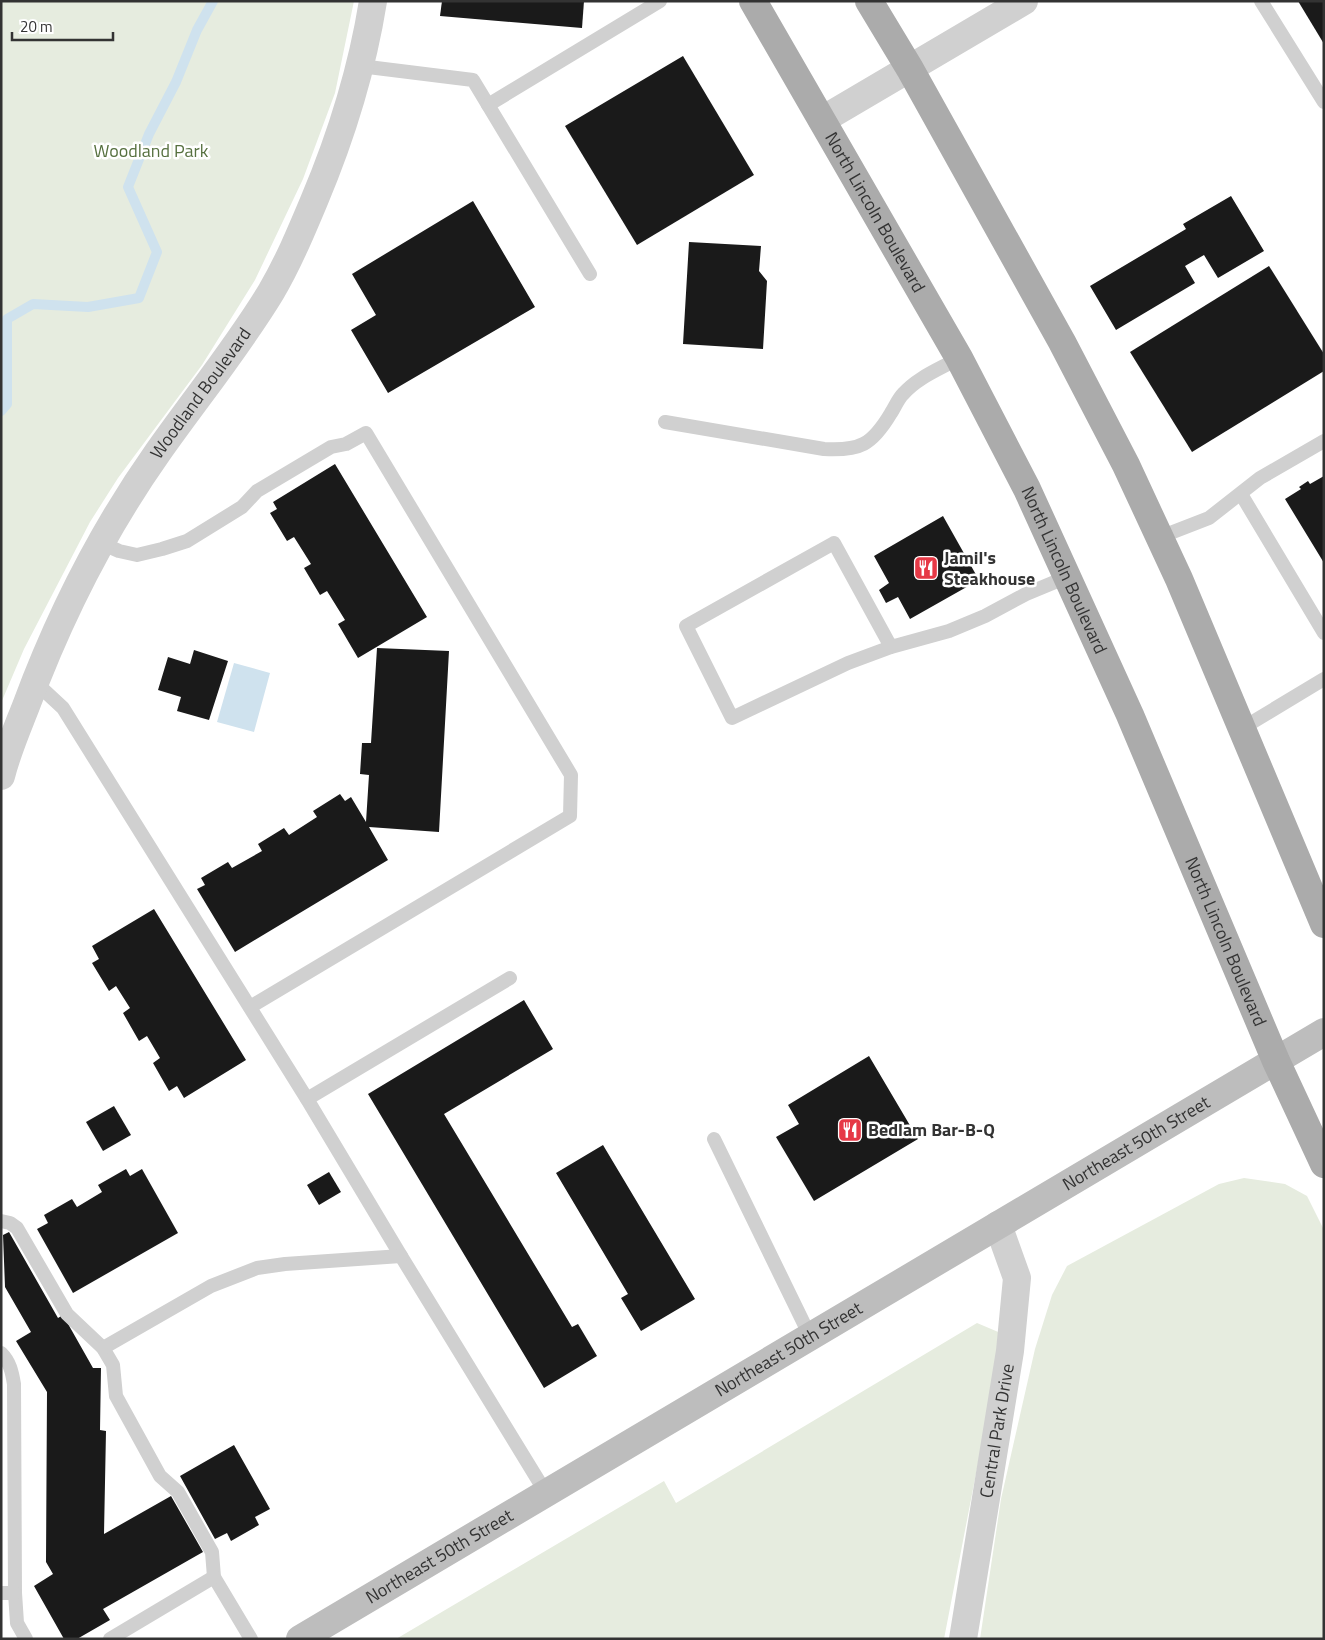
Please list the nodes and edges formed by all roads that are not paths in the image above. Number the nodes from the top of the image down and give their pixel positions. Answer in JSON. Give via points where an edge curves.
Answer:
{"nodes":[{"id":1,"x":373,"y":1,"type":"edge"},
{"id":2,"x":660,"y":1,"type":"edge"},
{"id":3,"x":753,"y":1,"type":"edge"},
{"id":4,"x":869,"y":1,"type":"edge"},
{"id":5,"x":1261,"y":1,"type":"edge"},
{"id":6,"x":1007,"y":5,"type":"edge"},
{"id":7,"x":360,"y":66,"type":"junction"},
{"id":8,"x":910,"y":69,"type":"junction"},
{"id":9,"x":1324,"y":102,"type":"edge"},
{"id":10,"x":488,"y":105,"type":"junction"},
{"id":11,"x":822,"y":120,"type":"junction"},
{"id":12,"x":590,"y":274,"type":"dead end"},
{"id":13,"x":959,"y":358,"type":"junction"},
{"id":14,"x":665,"y":422,"type":"dead end"},
{"id":15,"x":1324,"y":441,"type":"edge"},
{"id":16,"x":1240,"y":494,"type":"junction"},
{"id":17,"x":1160,"y":537,"type":"junction"},
{"id":18,"x":101,"y":543,"type":"junction"},
{"id":19,"x":1067,"y":577,"type":"junction"},
{"id":20,"x":1324,"y":633,"type":"edge"},
{"id":21,"x":891,"y":647,"type":"junction"},
{"id":22,"x":1324,"y":679,"type":"edge"},
{"id":23,"x":35,"y":682,"type":"junction"},
{"id":24,"x":1242,"y":729,"type":"junction"},
{"id":25,"x":1,"y":776,"type":"edge"},
{"id":26,"x":1324,"y":924,"type":"edge"},
{"id":27,"x":510,"y":978,"type":"dead end"},
{"id":28,"x":250,"y":1007,"type":"junction"},
{"id":29,"x":1324,"y":1032,"type":"edge"},
{"id":30,"x":1276,"y":1061,"type":"junction"},
{"id":31,"x":308,"y":1099,"type":"junction"},
{"id":32,"x":714,"y":1139,"type":"dead end"},
{"id":33,"x":1324,"y":1164,"type":"edge"},
{"id":34,"x":1,"y":1221,"type":"edge"},
{"id":35,"x":998,"y":1225,"type":"junction"},
{"id":36,"x":401,"y":1256,"type":"junction"},
{"id":37,"x":810,"y":1336,"type":"junction"},
{"id":38,"x":103,"y":1348,"type":"junction"},
{"id":39,"x":1,"y":1353,"type":"edge"},
{"id":40,"x":546,"y":1493,"type":"junction"},
{"id":41,"x":214,"y":1577,"type":"junction"},
{"id":42,"x":8,"y":1593,"type":"edge"},
{"id":43,"x":26,"y":1639,"type":"edge"},
{"id":44,"x":110,"y":1639,"type":"edge"},
{"id":45,"x":251,"y":1639,"type":"edge"},
{"id":46,"x":300,"y":1639,"type":"edge"},
{"id":47,"x":963,"y":1639,"type":"edge"}],
"edges":[{"from":1,"to":7,"type":"street","name":"Woodland Boulevard"},
{"from":2,"to":10,"type":"lane"},
{"from":3,"to":11,"type":"main road","name":"North Lincoln Boulevard"},
{"from":4,"to":8,"type":"main road"},
{"from":5,"to":9,"type":"lane"},
{"from":6,"to":8,"type":"street"},
{"from":7,"to":10,"type":"lane","via":[[473,80]]},
{"from":7,"to":18,"type":"street","name":"Woodland Boulevard","via":[[330,164],[301,233],[272,289],[242,338],[158,452]]},
{"from":8,"to":11,"type":"street"},
{"from":8,"to":17,"type":"main road","via":[[1062,342]]},
{"from":10,"to":12,"type":"lane"},
{"from":11,"to":13,"type":"main road","name":"North Lincoln Boulevard"},
{"from":13,"to":14,"type":"lane","via":[[919,380],[902,394],[872,439],[845,450]]},
{"from":13,"to":19,"type":"main road","name":"North Lincoln Boulevard","via":[[1027,489]]},
{"from":15,"to":16,"type":"lane","via":[[1260,478]]},
{"from":16,"to":17,"type":"lane","via":[[1209,518]]},
{"from":16,"to":20,"type":"lane"},
{"from":17,"to":24,"type":"main road"},
{"from":18,"to":23,"type":"street","name":"Woodland Boulevard","via":[[64,615]]},
{"from":18,"to":28,"type":"lane","via":[[119,552],[137,555],[186,541],[242,508],[257,491],[332,447],[346,444],[366,433],[571,775],[570,816]]},
{"from":19,"to":21,"type":"lane","via":[[949,632]]},
{"from":19,"to":30,"type":"main road","name":"North Lincoln Boulevard","via":[[1168,802]]},
{"from":21,"to":21,"type":"lane","via":[[848,663],[732,718],[686,626],[834,544]]},
{"from":22,"to":24,"type":"lane"},
{"from":23,"to":25,"type":"street","name":"Woodland Boulevard"},
{"from":23,"to":28,"type":"lane","via":[[62,708]]},
{"from":24,"to":26,"type":"main road"},
{"from":27,"to":31,"type":"lane"},
{"from":28,"to":31,"type":"lane"},
{"from":29,"to":30,"type":"main road","name":"Northeast 50th Street"},
{"from":30,"to":33,"type":"main road","name":"North Lincoln Boulevard"},
{"from":30,"to":35,"type":"main road","name":"Northeast 50th Street"},
{"from":31,"to":36,"type":"lane"},
{"from":32,"to":37,"type":"lane"},
{"from":34,"to":38,"type":"lane","via":[[18,1228],[68,1314]]},
{"from":35,"to":37,"type":"main road","name":"Northeast 50th Street"},
{"from":35,"to":47,"type":"street","name":"Central Park Drive","via":[[1017,1278],[1010,1351]]},
{"from":36,"to":38,"type":"lane","via":[[257,1268],[211,1286]]},
{"from":36,"to":40,"type":"lane"},
{"from":37,"to":40,"type":"main road","name":"Northeast 50th Street"},
{"from":38,"to":41,"type":"lane","via":[[113,1365],[116,1396],[160,1476],[178,1492],[212,1552]]},
{"from":39,"to":42,"type":"lane","via":[[11,1367],[14,1384]]},
{"from":40,"to":46,"type":"main road","name":"Northeast 50th Street"},
{"from":41,"to":44,"type":"lane"},
{"from":41,"to":45,"type":"lane"},
{"from":42,"to":43,"type":"lane","via":[[17,1623]]}]}
